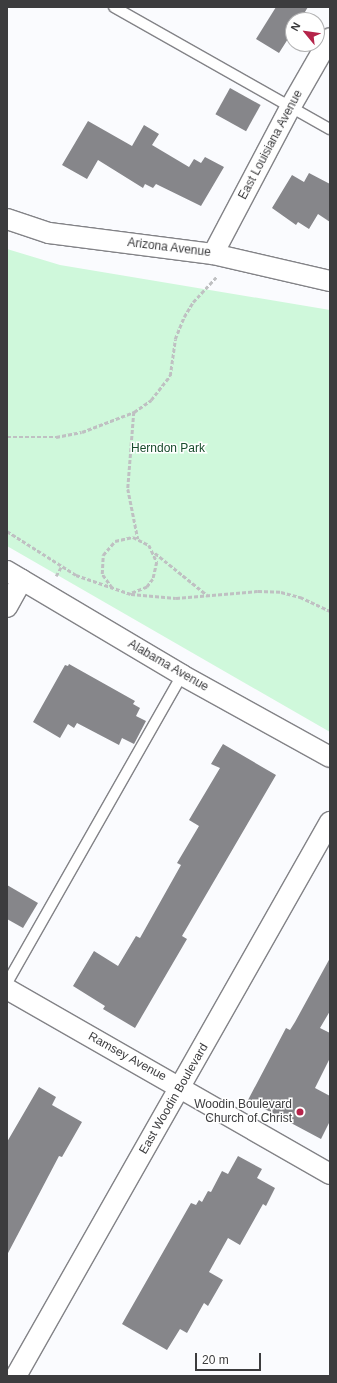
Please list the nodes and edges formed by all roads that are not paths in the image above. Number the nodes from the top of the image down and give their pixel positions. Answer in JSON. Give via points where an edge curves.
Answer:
{"nodes":[{"id":1,"x":114,"y":7,"type":"edge"},
{"id":2,"x":330,"y":38,"type":"edge"},
{"id":3,"x":291,"y":106,"type":"junction"},
{"id":4,"x":330,"y":129,"type":"edge"},
{"id":5,"x":7,"y":219,"type":"edge"},
{"id":6,"x":213,"y":254,"type":"junction"},
{"id":7,"x":330,"y":281,"type":"edge"},
{"id":8,"x":14,"y":576,"type":"edge"},
{"id":9,"x":7,"y":606,"type":"edge"},
{"id":10,"x":182,"y":675,"type":"junction"},
{"id":11,"x":330,"y":757,"type":"edge"},
{"id":12,"x":330,"y":822,"type":"edge"},
{"id":13,"x":7,"y":983,"type":"edge"},
{"id":14,"x":7,"y":989,"type":"edge"},
{"id":15,"x":181,"y":1087,"type":"junction"},
{"id":16,"x":330,"y":1174,"type":"edge"},
{"id":17,"x":16,"y":1376,"type":"edge"}],
"edges":[{"from":1,"to":3,"type":"lane"},
{"from":2,"to":3,"type":"street","name":"East Louisiana Avenue"},
{"from":3,"to":4,"type":"lane"},
{"from":3,"to":6,"type":"street","name":"East Louisiana Avenue"},
{"from":5,"to":6,"type":"street","name":"Arizona Avenue","via":[[49,234]]},
{"from":6,"to":7,"type":"street","name":"Arizona Avenue"},
{"from":8,"to":9,"type":"street"},
{"from":8,"to":10,"type":"street","name":"Alabama Avenue"},
{"from":10,"to":11,"type":"street","name":"Alabama Avenue"},
{"from":10,"to":13,"type":"lane"},
{"from":12,"to":15,"type":"street","name":"East Woodin Boulevard"},
{"from":14,"to":15,"type":"street","name":"Ramsey Avenue"},
{"from":15,"to":16,"type":"street","name":"Ramsey Avenue"},
{"from":15,"to":17,"type":"street","name":"East Woodin Boulevard"}]}
